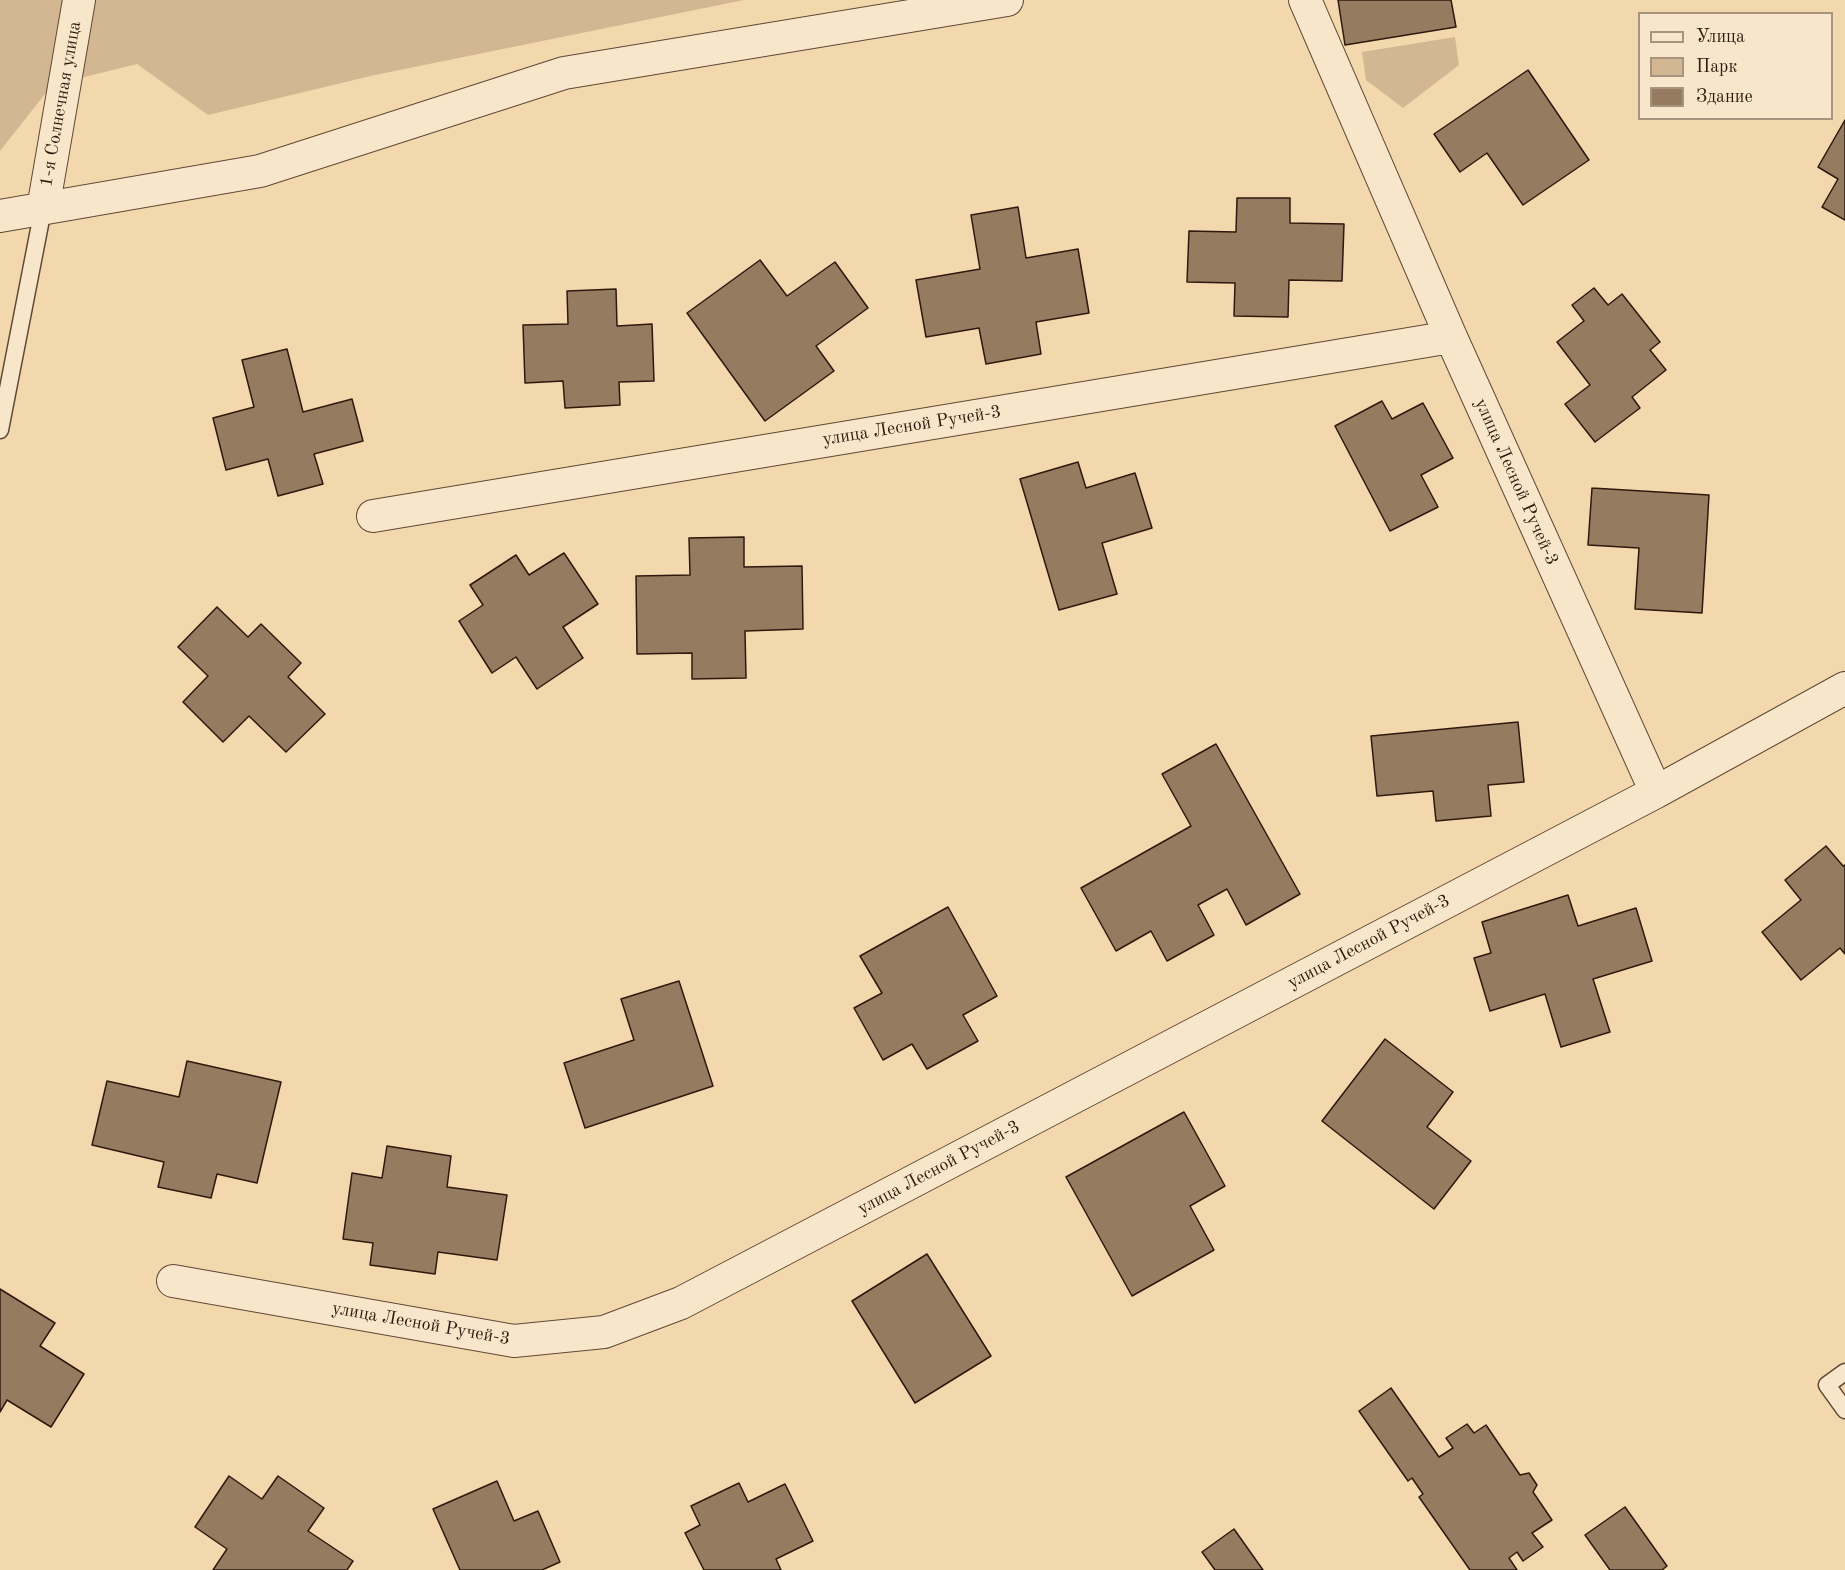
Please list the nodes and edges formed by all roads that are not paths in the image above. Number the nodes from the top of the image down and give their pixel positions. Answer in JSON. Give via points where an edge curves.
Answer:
{"nodes":[{"id":1,"x":79,"y":0,"type":"edge"},
{"id":2,"x":1006,"y":0,"type":"edge"},
{"id":3,"x":1305,"y":0,"type":"edge"},
{"id":4,"x":43,"y":209,"type":"junction"},
{"id":5,"x":0,"y":216,"type":"edge"},
{"id":6,"x":1451,"y":337,"type":"junction"},
{"id":7,"x":0,"y":430,"type":"edge"},
{"id":8,"x":373,"y":516,"type":"dead end"},
{"id":9,"x":1845,"y":688,"type":"edge"},
{"id":10,"x":1656,"y":792,"type":"junction"},
{"id":11,"x":173,"y":1281,"type":"dead end"},
{"id":12,"x":1845,"y":1372,"type":"edge"},
{"id":13,"x":1845,"y":1410,"type":"edge"}],
"edges":[{"from":1,"to":4,"type":"street","name":"1-я Солнечная улица"},
{"from":2,"to":4,"type":"street","via":[[564,73],[260,171]]},
{"from":3,"to":6,"type":"street","name":"улица Лесной Ручей-3"},
{"from":4,"to":5,"type":"street"},
{"from":4,"to":7,"type":"lane"},
{"from":6,"to":8,"type":"street","name":"улица Лесной Ручей-3"},
{"from":6,"to":10,"type":"street","name":"улица Лесной Ручей-3"},
{"from":9,"to":10,"type":"street","name":"улица Лесной Ручей-3"},
{"from":10,"to":11,"type":"street","name":"улица Лесной Ручей-3","via":[[681,1303],[604,1332],[514,1341]]},
{"from":12,"to":13,"type":"lane","via":[[1827,1385]]}]}
